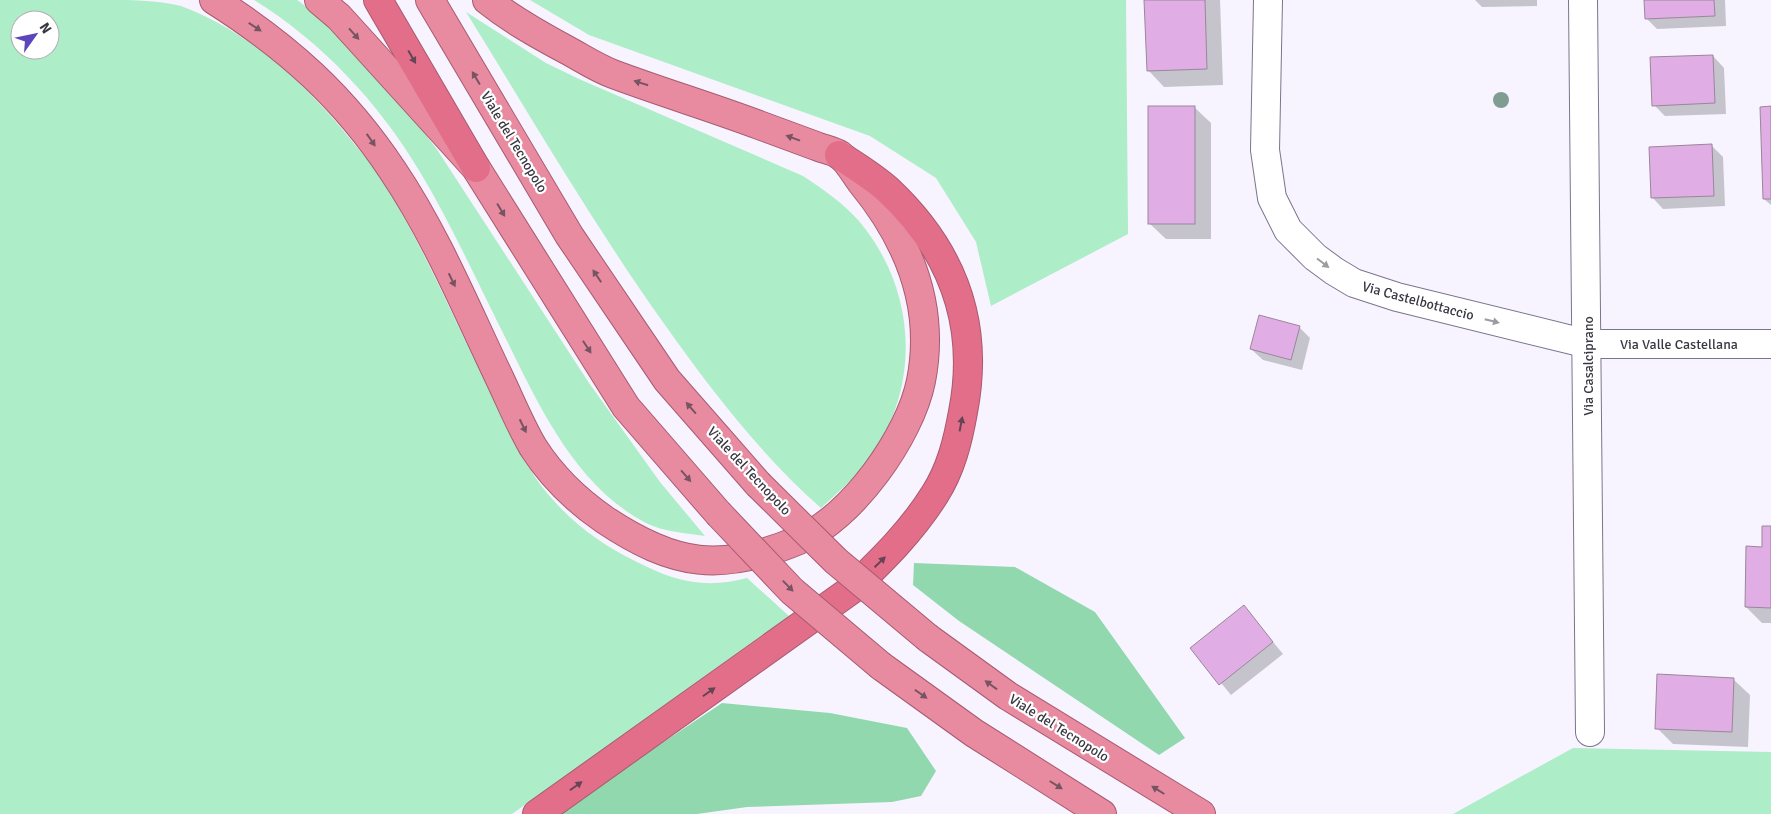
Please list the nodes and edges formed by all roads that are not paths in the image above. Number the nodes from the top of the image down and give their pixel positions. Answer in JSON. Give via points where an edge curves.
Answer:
{"nodes":[{"id":1,"x":214,"y":0,"type":"edge"},
{"id":2,"x":319,"y":0,"type":"edge"},
{"id":3,"x":378,"y":0,"type":"edge"},
{"id":4,"x":430,"y":0,"type":"edge"},
{"id":5,"x":487,"y":0,"type":"edge"},
{"id":6,"x":1268,"y":0,"type":"edge"},
{"id":7,"x":1583,"y":0,"type":"edge"},
{"id":8,"x":839,"y":155,"type":"junction"},
{"id":9,"x":476,"y":168,"type":"junction"},
{"id":10,"x":1588,"y":344,"type":"junction"},
{"id":11,"x":1771,"y":344,"type":"edge"},
{"id":12,"x":1590,"y":732,"type":"dead end"},
{"id":13,"x":537,"y":814,"type":"edge"},
{"id":14,"x":1102,"y":814,"type":"edge"},
{"id":15,"x":1201,"y":814,"type":"edge"}],
"edges":[{"from":1,"to":8,"type":"highway","one_way":true,"via":[[294,56],[366,133],[427,227],[532,446],[558,480],[585,506],[636,540],[670,555],[701,561],[736,559],[780,548],[810,536],[840,513],[866,483],[889,454],[906,424],[921,384],[926,344],[912,264],[881,206]]},
{"from":2,"to":9,"type":"highway","one_way":true,"via":[[339,17]]},
{"from":3,"to":9,"type":"highway","one_way":true},
{"from":15,"to":4,"type":"highway","name":"Viale del Tecnopolo","one_way":true,"bridge":true,"via":[[1008,696],[928,638],[836,561],[758,484],[661,372],[569,235]]},
{"from":8,"to":5,"type":"highway","one_way":true,"via":[[690,99],[608,73],[508,17]]},
{"from":6,"to":10,"type":"street","name":"Via Castelbottaccio","one_way":true,"via":[[1265,150],[1272,198],[1288,230],[1315,257],[1354,283],[1397,297]]},
{"from":7,"to":10,"type":"street","name":"Via Casalciprano"},
{"from":13,"to":8,"type":"highway","one_way":true,"via":[[851,590],[897,546],[936,493],[949,466],[958,440],[968,386],[968,334],[956,287],[939,252],[888,190]]},
{"from":9,"to":14,"type":"highway","one_way":true,"bridge":true,"via":[[626,407],[718,513],[792,591],[881,666],[974,733]]},
{"from":10,"to":11,"type":"street","name":"Via Valle Castellana"},
{"from":10,"to":12,"type":"street","name":"Via Casalciprano"}]}
